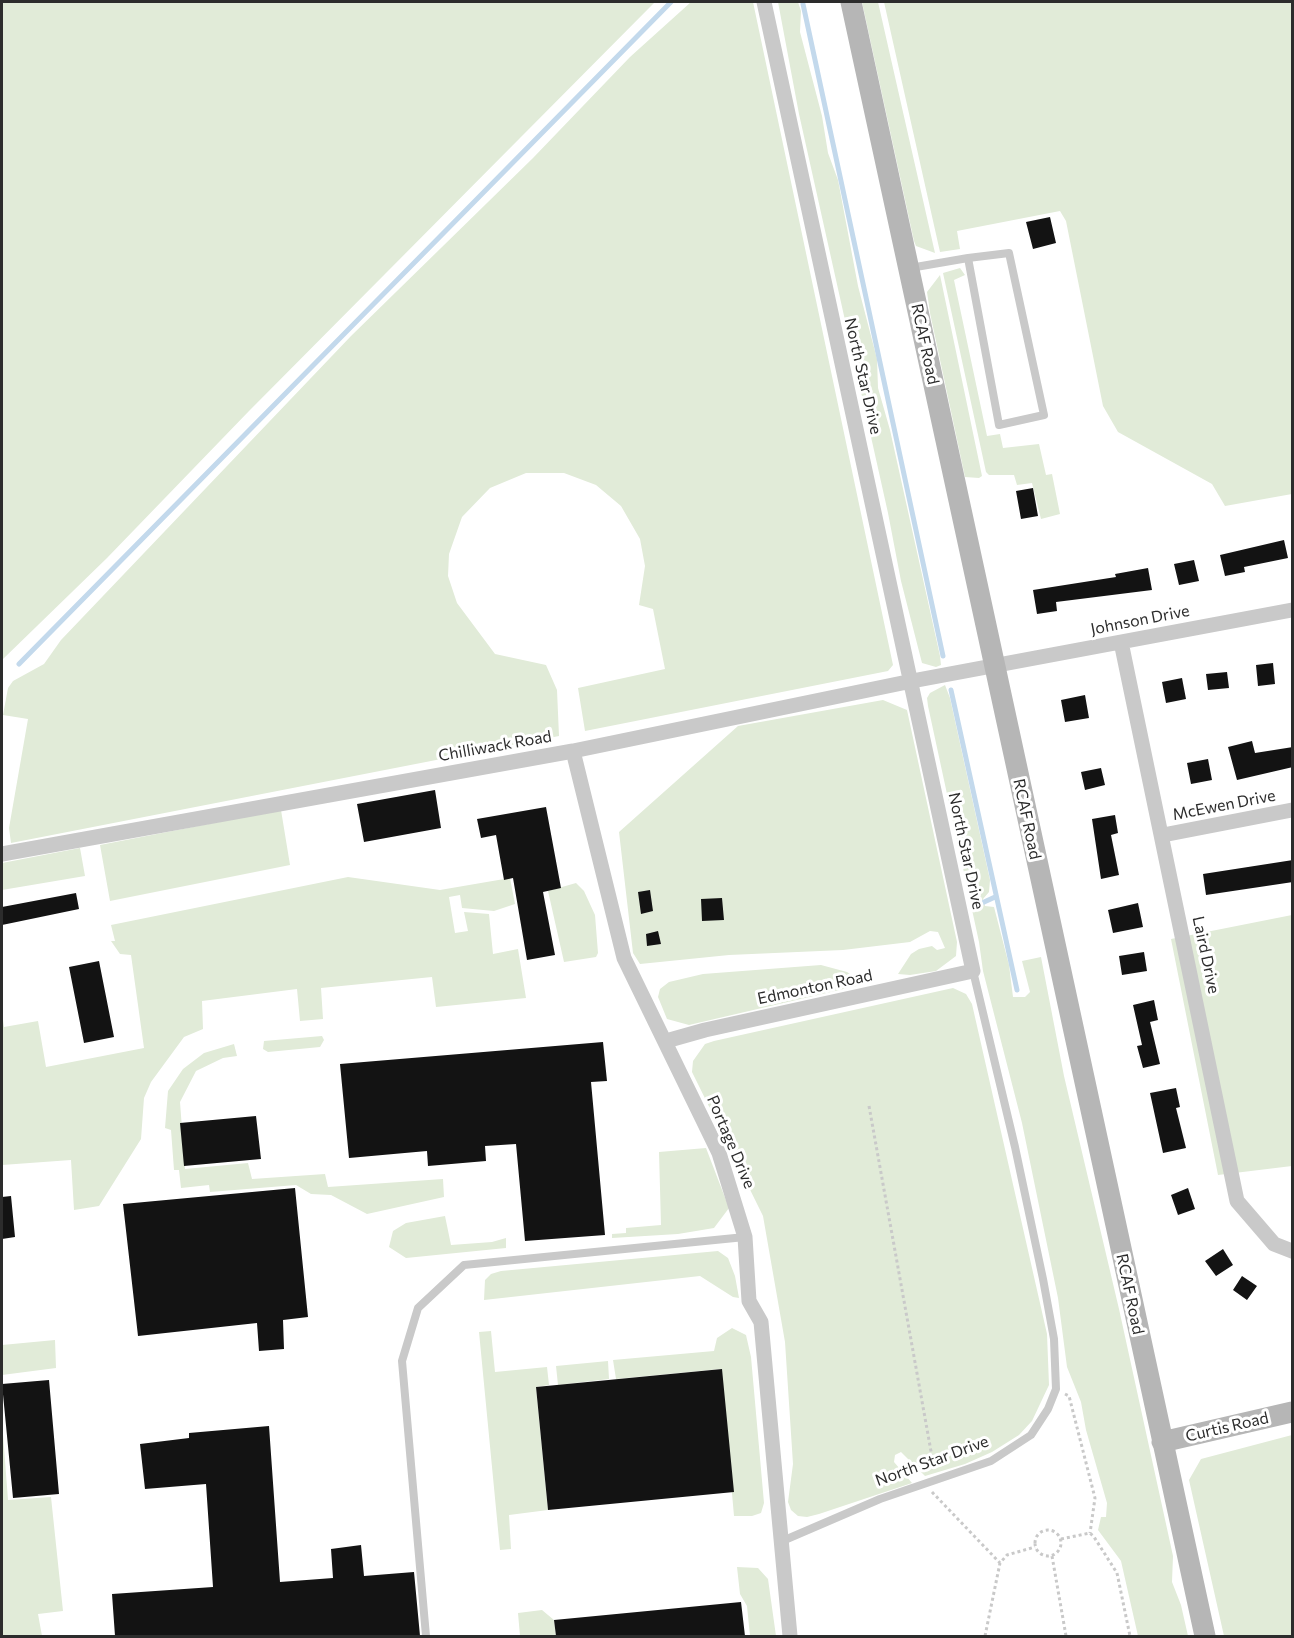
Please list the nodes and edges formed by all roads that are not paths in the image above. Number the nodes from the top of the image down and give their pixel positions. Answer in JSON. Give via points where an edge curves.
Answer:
{"nodes":[{"id":1,"x":764,"y":2,"type":"edge"},
{"id":2,"x":851,"y":2,"type":"edge"},
{"id":3,"x":968,"y":258,"type":"junction"},
{"id":4,"x":908,"y":268,"type":"junction"},
{"id":5,"x":1293,"y":610,"type":"edge"},
{"id":6,"x":1121,"y":642,"type":"junction"},
{"id":7,"x":993,"y":666,"type":"junction"},
{"id":8,"x":912,"y":681,"type":"junction"},
{"id":9,"x":573,"y":751,"type":"junction"},
{"id":10,"x":1293,"y":810,"type":"edge"},
{"id":11,"x":1163,"y":835,"type":"junction"},
{"id":12,"x":2,"y":854,"type":"edge"},
{"id":13,"x":972,"y":971,"type":"junction"},
{"id":14,"x":666,"y":1041,"type":"junction"},
{"id":15,"x":745,"y":1237,"type":"junction"},
{"id":16,"x":1293,"y":1251,"type":"edge"},
{"id":17,"x":1293,"y":1412,"type":"edge"},
{"id":18,"x":1162,"y":1442,"type":"junction"},
{"id":19,"x":780,"y":1542,"type":"junction"},
{"id":20,"x":426,"y":1636,"type":"edge"},
{"id":21,"x":789,"y":1636,"type":"edge"},
{"id":22,"x":1205,"y":1636,"type":"edge"}],
"edges":[{"from":1,"to":8,"type":"street","name":"North Star Drive"},
{"from":2,"to":4,"type":"main road","name":"RCAF Road"},
{"from":3,"to":3,"type":"lane","via":[[999,425],[1044,415],[1009,253]]},
{"from":3,"to":4,"type":"lane"},
{"from":4,"to":7,"type":"main road","name":"RCAF Road"},
{"from":5,"to":6,"type":"street","name":"Johnson Drive"},
{"from":6,"to":7,"type":"street","name":"Johnson Drive"},
{"from":6,"to":11,"type":"street","name":"Laird Drive"},
{"from":7,"to":8,"type":"street","name":"Chilliwack Road"},
{"from":7,"to":18,"type":"main road","name":"RCAF Road"},
{"from":8,"to":9,"type":"street","name":"Chilliwack Road"},
{"from":8,"to":13,"type":"street","name":"North Star Drive"},
{"from":9,"to":12,"type":"street","name":"Chilliwack Road"},
{"from":9,"to":14,"type":"street","name":"Portage Drive","via":[[624,958]]},
{"from":10,"to":11,"type":"street","name":"McEwen Drive"},
{"from":11,"to":16,"type":"street","name":"Laird Drive","via":[[1238,1201],[1274,1244]]},
{"from":13,"to":14,"type":"street","name":"Edmonton Road"},
{"from":13,"to":19,"type":"lane","name":"North Star Drive","via":[[1043,1279],[1054,1339],[1056,1389],[1031,1435],[991,1461],[827,1520]]},
{"from":14,"to":15,"type":"street","name":"Portage Drive","via":[[719,1154]]},
{"from":15,"to":19,"type":"street","name":"Portage Drive","via":[[749,1301],[761,1322]]},
{"from":15,"to":20,"type":"lane","via":[[464,1265],[418,1308],[402,1361]]},
{"from":17,"to":18,"type":"main road","name":"Curtis Road"},
{"from":18,"to":22,"type":"main road","name":"RCAF Road"},
{"from":19,"to":21,"type":"street","name":"Portage Drive"}]}
